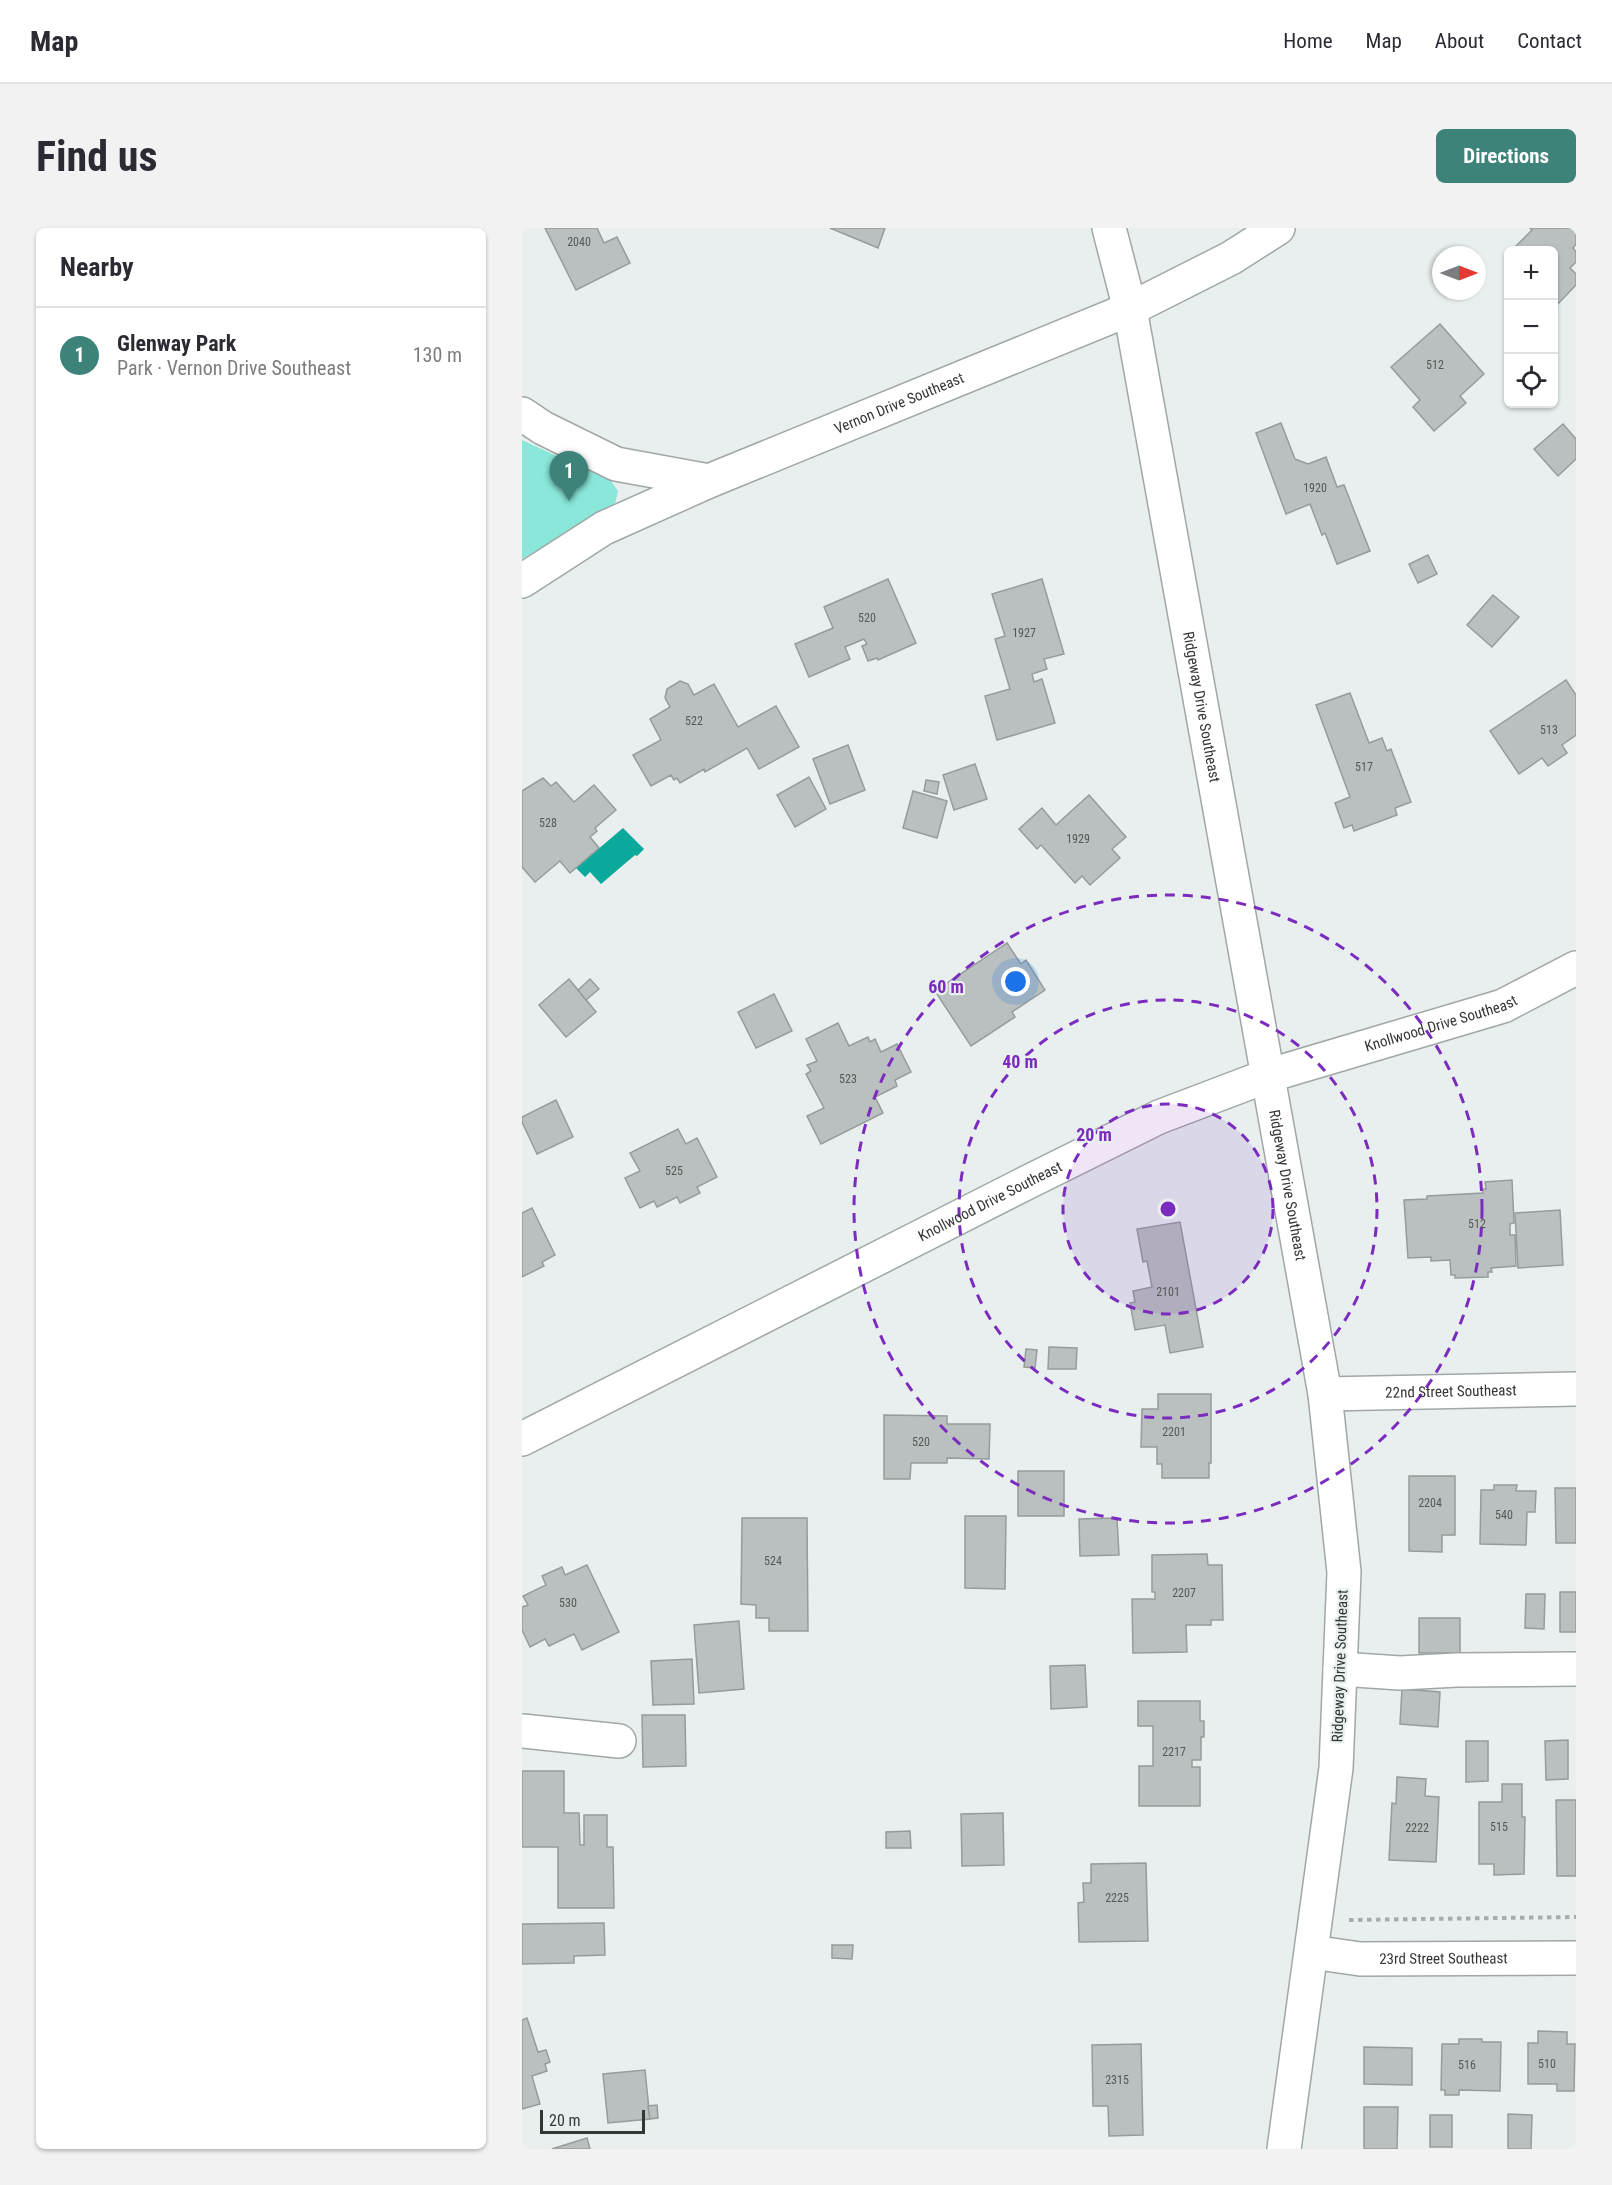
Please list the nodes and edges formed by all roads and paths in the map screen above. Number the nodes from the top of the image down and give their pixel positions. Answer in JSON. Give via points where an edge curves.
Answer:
{"nodes":[{"id":1,"x":1109,"y":228,"type":"edge"},
{"id":2,"x":1278,"y":228,"type":"edge"},
{"id":3,"x":1130,"y":309,"type":"junction"},
{"id":4,"x":522,"y":414,"type":"edge"},
{"id":5,"x":709,"y":481,"type":"junction"},
{"id":6,"x":522,"y":581,"type":"edge"},
{"id":7,"x":1576,"y":968,"type":"edge"},
{"id":8,"x":1267,"y":1076,"type":"junction"},
{"id":9,"x":1576,"y":1389,"type":"edge"},
{"id":10,"x":1325,"y":1394,"type":"junction"},
{"id":11,"x":522,"y":1439,"type":"edge"},
{"id":12,"x":1340,"y":1669,"type":"junction"},
{"id":13,"x":1576,"y":1669,"type":"edge"},
{"id":14,"x":522,"y":1731,"type":"edge"},
{"id":15,"x":619,"y":1741,"type":"dead end"},
{"id":16,"x":1576,"y":1917,"type":"edge"},
{"id":17,"x":1338,"y":1920,"type":"dead end"},
{"id":18,"x":1312,"y":1952,"type":"junction"},
{"id":19,"x":1576,"y":1958,"type":"edge"},
{"id":20,"x":1284,"y":2149,"type":"edge"}],
"edges":[{"from":1,"to":3,"type":"street","name":"Ridgeway Drive Southeast"},
{"from":2,"to":3,"type":"street","name":"Vernon Drive Southeast","via":[[1231,258]]},
{"from":3,"to":5,"type":"street","name":"Vernon Drive Southeast"},
{"from":3,"to":8,"type":"street","name":"Ridgeway Drive Southeast"},
{"from":4,"to":5,"type":"street","via":[[616,464]]},
{"from":5,"to":6,"type":"street","name":"Vernon Drive Southeast","via":[[604,528]]},
{"from":7,"to":8,"type":"street","name":"Knollwood Drive Southeast","via":[[1503,1006]]},
{"from":8,"to":10,"type":"street","name":"Ridgeway Drive Southeast"},
{"from":8,"to":11,"type":"street","name":"Knollwood Drive Southeast","via":[[1149,1122]]},
{"from":9,"to":10,"type":"street","name":"22nd Street Southeast"},
{"from":10,"to":12,"type":"street","name":"Ridgeway Drive Southeast","via":[[1344,1572]]},
{"from":12,"to":13,"type":"street","via":[[1400,1673]]},
{"from":12,"to":18,"type":"street","name":"Ridgeway Drive Southeast","via":[[1336,1768]]},
{"from":14,"to":15,"type":"street"},
{"from":16,"to":17,"type":"path"},
{"from":18,"to":19,"type":"street","name":"23rd Street Southeast","via":[[1360,1959]]},
{"from":18,"to":20,"type":"street","name":"Ridgeway Drive Southeast"}]}
